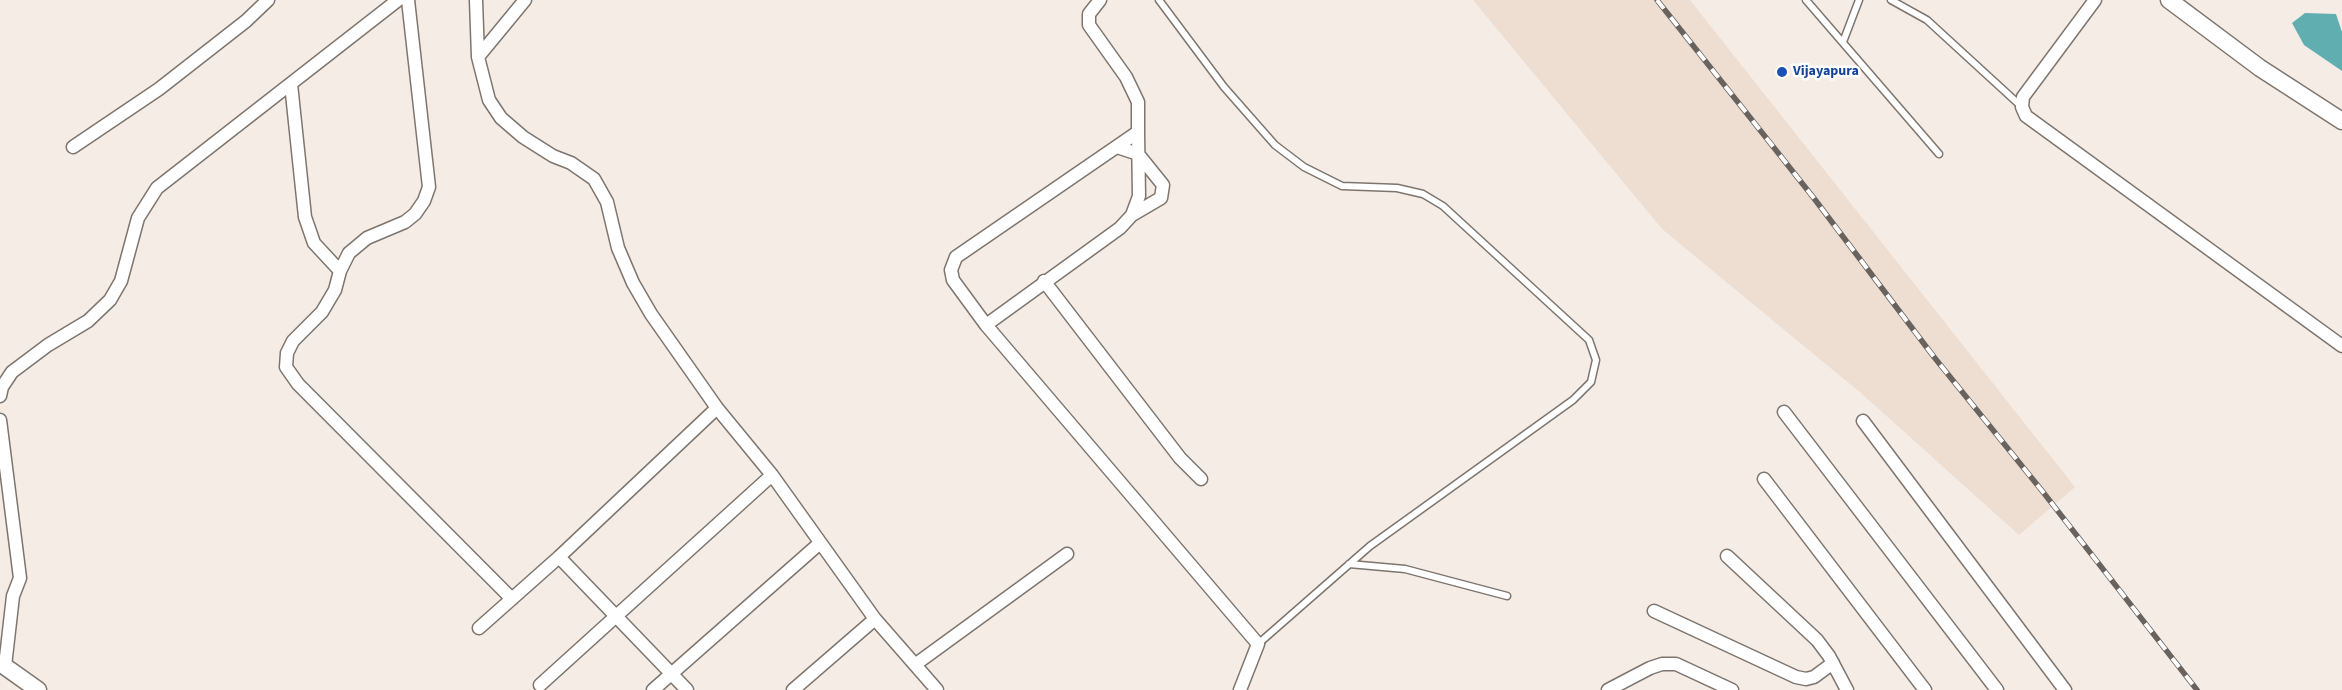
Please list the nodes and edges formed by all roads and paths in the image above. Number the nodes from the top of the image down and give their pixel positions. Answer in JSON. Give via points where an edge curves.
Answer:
{"nodes":[{"id":1,"x":268,"y":0,"type":"edge"},
{"id":2,"x":398,"y":0,"type":"edge"},
{"id":3,"x":408,"y":0,"type":"edge"},
{"id":4,"x":476,"y":0,"type":"edge"},
{"id":5,"x":525,"y":0,"type":"edge"},
{"id":6,"x":1100,"y":0,"type":"edge"},
{"id":7,"x":1159,"y":0,"type":"edge"},
{"id":8,"x":1806,"y":0,"type":"edge"},
{"id":9,"x":1859,"y":0,"type":"edge"},
{"id":10,"x":1891,"y":0,"type":"edge"},
{"id":11,"x":2095,"y":0,"type":"edge"},
{"id":12,"x":2169,"y":0,"type":"edge"},
{"id":13,"x":1843,"y":42,"type":"junction"},
{"id":14,"x":478,"y":57,"type":"junction"},
{"id":15,"x":291,"y":84,"type":"junction"},
{"id":16,"x":2022,"y":107,"type":"junction"},
{"id":17,"x":2342,"y":122,"type":"edge"},
{"id":18,"x":1138,"y":132,"type":"junction"},
{"id":19,"x":73,"y":147,"type":"dead end"},
{"id":20,"x":1117,"y":147,"type":"junction"},
{"id":21,"x":1138,"y":154,"type":"junction"},
{"id":22,"x":1939,"y":154,"type":"dead end"},
{"id":23,"x":1132,"y":215,"type":"junction"},
{"id":24,"x":340,"y":271,"type":"junction"},
{"id":25,"x":1044,"y":281,"type":"junction"},
{"id":26,"x":986,"y":325,"type":"junction"},
{"id":27,"x":2342,"y":346,"type":"edge"},
{"id":28,"x":0,"y":396,"type":"edge"},
{"id":29,"x":717,"y":408,"type":"junction"},
{"id":30,"x":1784,"y":412,"type":"dead end"},
{"id":31,"x":0,"y":420,"type":"edge"},
{"id":32,"x":1862,"y":421,"type":"dead end"},
{"id":33,"x":772,"y":475,"type":"junction"},
{"id":34,"x":1201,"y":479,"type":"dead end"},
{"id":35,"x":1764,"y":479,"type":"dead end"},
{"id":36,"x":820,"y":542,"type":"junction"},
{"id":37,"x":1066,"y":554,"type":"dead end"},
{"id":38,"x":1727,"y":556,"type":"dead end"},
{"id":39,"x":559,"y":558,"type":"junction"},
{"id":40,"x":1349,"y":564,"type":"junction"},
{"id":41,"x":1507,"y":596,"type":"dead end"},
{"id":42,"x":512,"y":599,"type":"junction"},
{"id":43,"x":1654,"y":611,"type":"dead end"},
{"id":44,"x":615,"y":615,"type":"junction"},
{"id":45,"x":875,"y":619,"type":"junction"},
{"id":46,"x":480,"y":628,"type":"dead end"},
{"id":47,"x":1258,"y":644,"type":"junction"},
{"id":48,"x":1833,"y":663,"type":"junction"},
{"id":49,"x":916,"y":664,"type":"junction"},
{"id":50,"x":3,"y":665,"type":"edge"},
{"id":51,"x":672,"y":674,"type":"junction"},
{"id":52,"x":540,"y":684,"type":"dead end"},
{"id":53,"x":1238,"y":687,"type":"edge"},
{"id":54,"x":38,"y":690,"type":"edge"},
{"id":55,"x":653,"y":690,"type":"edge"},
{"id":56,"x":687,"y":690,"type":"edge"},
{"id":57,"x":793,"y":690,"type":"edge"},
{"id":58,"x":936,"y":690,"type":"edge"},
{"id":59,"x":1608,"y":690,"type":"edge"},
{"id":60,"x":1732,"y":690,"type":"edge"},
{"id":61,"x":1847,"y":690,"type":"edge"},
{"id":62,"x":1925,"y":690,"type":"edge"},
{"id":63,"x":1997,"y":690,"type":"edge"},
{"id":64,"x":2065,"y":690,"type":"edge"}],
"edges":[{"from":1,"to":19,"type":"street","via":[[159,89]]},
{"from":2,"to":15,"type":"street"},
{"from":3,"to":24,"type":"street","via":[[429,187],[415,214],[405,222],[367,238],[349,253]]},
{"from":4,"to":14,"type":"street"},
{"from":5,"to":14,"type":"street"},
{"from":6,"to":18,"type":"street","via":[[1088,14],[1089,25],[1126,77],[1138,102]]},
{"from":7,"to":40,"type":"lane","via":[[1224,87],[1275,145],[1304,167],[1342,186],[1397,188],[1423,194],[1443,206],[1589,340],[1596,360],[1591,382],[1573,400]]},
{"from":8,"to":13,"type":"lane"},
{"from":9,"to":13,"type":"lane"},
{"from":10,"to":16,"type":"lane","via":[[1927,20]]},
{"from":11,"to":16,"type":"street","via":[[2023,97]]},
{"from":12,"to":17,"type":"street","via":[[2260,68]]},
{"from":13,"to":22,"type":"lane"},
{"from":14,"to":29,"type":"street","via":[[489,100],[501,118],[523,137],[594,179],[608,202],[618,248],[633,283]]},
{"from":15,"to":24,"type":"street","via":[[304,217],[314,243]]},
{"from":15,"to":28,"type":"street","via":[[157,188],[138,218],[121,281],[110,300],[88,321],[12,372]]},
{"from":16,"to":27,"type":"street","via":[[2032,122]]},
{"from":18,"to":20,"type":"street"},
{"from":18,"to":21,"type":"street"},
{"from":20,"to":21,"type":"street"},
{"from":20,"to":26,"type":"street","via":[[956,257],[951,270],[953,280]]},
{"from":21,"to":23,"type":"street","via":[[1138,196]]},
{"from":21,"to":23,"type":"street","via":[[1163,185],[1161,198]]},
{"from":23,"to":25,"type":"street","via":[[1120,228]]},
{"from":24,"to":42,"type":"street","via":[[335,290],[322,312],[293,341],[287,353],[286,367],[298,384]]},
{"from":25,"to":26,"type":"street"},
{"from":25,"to":34,"type":"street","via":[[1180,458]]},
{"from":26,"to":47,"type":"street"},
{"from":29,"to":33,"type":"street"},
{"from":29,"to":39,"type":"street"},
{"from":30,"to":63,"type":"street"},
{"from":31,"to":50,"type":"street","via":[[20,578]]},
{"from":32,"to":64,"type":"street"},
{"from":33,"to":36,"type":"street"},
{"from":33,"to":44,"type":"street"},
{"from":35,"to":62,"type":"street"},
{"from":36,"to":45,"type":"street"},
{"from":36,"to":51,"type":"street"},
{"from":37,"to":49,"type":"street"},
{"from":38,"to":48,"type":"street","via":[[1817,640]]},
{"from":39,"to":42,"type":"street"},
{"from":39,"to":44,"type":"street"},
{"from":40,"to":41,"type":"lane","via":[[1405,569]]},
{"from":40,"to":47,"type":"lane"},
{"from":42,"to":46,"type":"street"},
{"from":43,"to":48,"type":"street","via":[[1796,677],[1814,677]]},
{"from":44,"to":51,"type":"street"},
{"from":44,"to":52,"type":"street"},
{"from":45,"to":49,"type":"street"},
{"from":45,"to":57,"type":"street"},
{"from":47,"to":53,"type":"street"},
{"from":48,"to":61,"type":"street"},
{"from":49,"to":58,"type":"street"},
{"from":50,"to":54,"type":"street"},
{"from":51,"to":55,"type":"street"},
{"from":51,"to":56,"type":"street"},
{"from":59,"to":60,"type":"street","via":[[1650,668],[1676,664]]}]}
